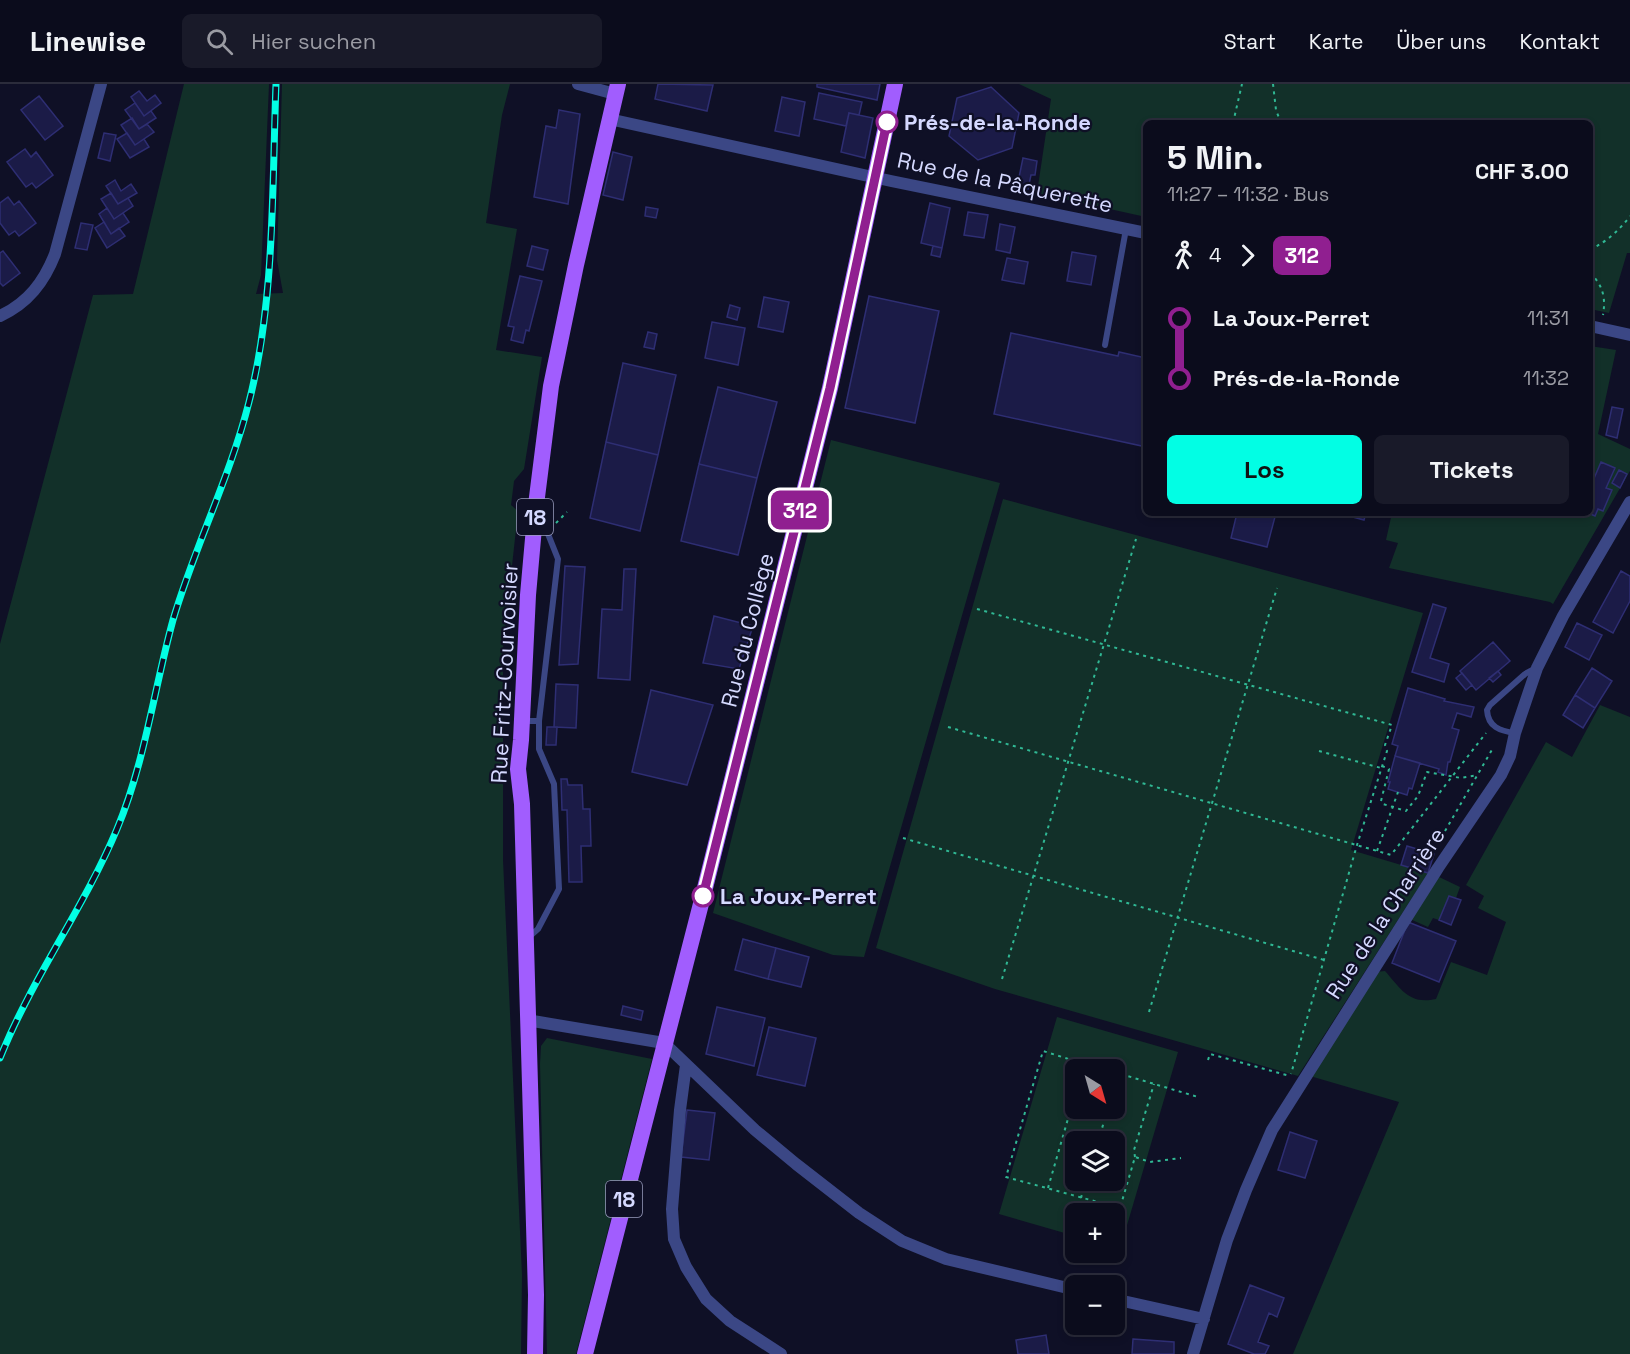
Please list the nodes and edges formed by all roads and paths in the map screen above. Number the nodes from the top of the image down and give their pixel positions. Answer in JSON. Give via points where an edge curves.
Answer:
{"nodes":[{"id":1,"x":101,"y":84,"type":"edge"},
{"id":2,"x":578,"y":84,"type":"edge"},
{"id":3,"x":895,"y":84,"type":"edge"},
{"id":4,"x":1242,"y":84,"type":"edge"},
{"id":5,"x":1273,"y":84,"type":"edge"},
{"id":6,"x":592,"y":86,"type":"edge"},
{"id":7,"x":616,"y":89,"type":"edge"},
{"id":8,"x":609,"y":119,"type":"junction"},
{"id":9,"x":1234,"y":120,"type":"edge"},
{"id":10,"x":1280,"y":120,"type":"edge"},
{"id":11,"x":876,"y":177,"type":"junction"},
{"id":12,"x":1630,"y":216,"type":"edge"},
{"id":13,"x":1126,"y":229,"type":"junction"},
{"id":14,"x":1143,"y":232,"type":"edge"},
{"id":15,"x":1593,"y":248,"type":"edge"},
{"id":16,"x":1593,"y":276,"type":"edge"},
{"id":17,"x":0,"y":316,"type":"edge"},
{"id":18,"x":1603,"y":317,"type":"dead end"},
{"id":19,"x":1593,"y":327,"type":"edge"},
{"id":20,"x":1630,"y":335,"type":"edge"},
{"id":21,"x":1105,"y":345,"type":"dead end"},
{"id":22,"x":1630,"y":502,"type":"edge"},
{"id":23,"x":536,"y":506,"type":"junction"},
{"id":24,"x":567,"y":512,"type":"dead end"},
{"id":25,"x":548,"y":531,"type":"junction"},
{"id":26,"x":1136,"y":539,"type":"dead end"},
{"id":27,"x":1277,"y":588,"type":"dead end"},
{"id":28,"x":976,"y":609,"type":"dead end"},
{"id":29,"x":1103,"y":645,"type":"junction"},
{"id":30,"x":1537,"y":668,"type":"junction"},
{"id":31,"x":1248,"y":683,"type":"junction"},
{"id":32,"x":522,"y":721,"type":"junction"},
{"id":33,"x":539,"y":721,"type":"junction"},
{"id":34,"x":948,"y":727,"type":"dead end"},
{"id":35,"x":1486,"y":733,"type":"dead end"},
{"id":36,"x":1515,"y":733,"type":"junction"},
{"id":37,"x":1493,"y":748,"type":"dead end"},
{"id":38,"x":1319,"y":751,"type":"dead end"},
{"id":39,"x":1067,"y":761,"type":"junction"},
{"id":40,"x":1382,"y":767,"type":"junction"},
{"id":41,"x":1478,"y":775,"type":"junction"},
{"id":42,"x":1452,"y":776,"type":"junction"},
{"id":43,"x":1398,"y":792,"type":"dead end"},
{"id":44,"x":1213,"y":803,"type":"junction"},
{"id":45,"x":1393,"y":807,"type":"junction"},
{"id":46,"x":903,"y":838,"type":"dead end"},
{"id":47,"x":1441,"y":839,"type":"dead end"},
{"id":48,"x":1356,"y":845,"type":"junction"},
{"id":49,"x":1377,"y":851,"type":"junction"},
{"id":50,"x":1034,"y":876,"type":"junction"},
{"id":51,"x":1179,"y":918,"type":"junction"},
{"id":52,"x":524,"y":941,"type":"junction"},
{"id":53,"x":1324,"y":960,"type":"junction"},
{"id":54,"x":1002,"y":979,"type":"dead end"},
{"id":55,"x":1149,"y":1012,"type":"dead end"},
{"id":56,"x":527,"y":1020,"type":"junction"},
{"id":57,"x":664,"y":1043,"type":"junction"},
{"id":58,"x":1069,"y":1059,"type":"edge"},
{"id":59,"x":1208,"y":1060,"type":"dead end"},
{"id":60,"x":686,"y":1065,"type":"junction"},
{"id":61,"x":1125,"y":1076,"type":"edge"},
{"id":62,"x":1154,"y":1084,"type":"junction"},
{"id":63,"x":1198,"y":1097,"type":"dead end"},
{"id":64,"x":1068,"y":1119,"type":"edge"},
{"id":65,"x":1135,"y":1157,"type":"junction"},
{"id":66,"x":1180,"y":1158,"type":"dead end"},
{"id":67,"x":1048,"y":1188,"type":"junction"},
{"id":68,"x":1083,"y":1191,"type":"edge"},
{"id":69,"x":1081,"y":1198,"type":"junction"},
{"id":70,"x":1065,"y":1287,"type":"edge"},
{"id":71,"x":1125,"y":1301,"type":"edge"},
{"id":72,"x":1204,"y":1319,"type":"junction"},
{"id":73,"x":535,"y":1354,"type":"edge"},
{"id":74,"x":585,"y":1354,"type":"edge"},
{"id":75,"x":781,"y":1354,"type":"edge"},
{"id":76,"x":1193,"y":1354,"type":"edge"}],
"edges":[{"from":1,"to":17,"type":"street","via":[[50,268],[32,295]]},
{"from":2,"to":6,"type":"street"},
{"from":3,"to":11,"type":"main road","name":"Rue du Collège","number":"18"},
{"from":4,"to":9,"type":"path"},
{"from":5,"to":10,"type":"path"},
{"from":6,"to":7,"type":"street"},
{"from":7,"to":8,"type":"main road","name":"Rue Fritz-Courvoisier","number":"18"},
{"from":8,"to":11,"type":"street","name":"Rue de la Pâquerette"},
{"from":8,"to":23,"type":"main road","name":"Rue Fritz-Courvoisier","number":"18","via":[[551,386]]},
{"from":11,"to":13,"type":"street","name":"Rue de la Pâquerette"},
{"from":11,"to":57,"type":"main road","name":"Rue du Collège","number":"18","via":[[827,399]]},
{"from":12,"to":15,"type":"path","via":[[1604,243]]},
{"from":13,"to":14,"type":"street","name":"Rue de la Pâquerette"},
{"from":13,"to":21,"type":"lane"},
{"from":16,"to":18,"type":"path","via":[[1604,293]]},
{"from":19,"to":20,"type":"street"},
{"from":22,"to":30,"type":"street","name":"Rue de la Charrière"},
{"from":23,"to":25,"type":"lane"},
{"from":23,"to":32,"type":"main road","name":"Rue Fritz-Courvoisier","number":"18"},
{"from":24,"to":25,"type":"path"},
{"from":25,"to":33,"type":"lane","via":[[558,559]]},
{"from":26,"to":29,"type":"path"},
{"from":27,"to":31,"type":"path"},
{"from":28,"to":29,"type":"path"},
{"from":29,"to":31,"type":"path"},
{"from":29,"to":39,"type":"path"},
{"from":30,"to":36,"type":"street","name":"Rue de la Charrière"},
{"from":30,"to":36,"type":"lane","via":[[1525,674],[1487,710],[1493,726]]},
{"from":31,"to":40,"type":"path","via":[[1392,725]]},
{"from":31,"to":44,"type":"path"},
{"from":32,"to":33,"type":"lane"},
{"from":32,"to":52,"type":"main road","name":"Rue Fritz-Courvoisier","number":"18","via":[[518,769]]},
{"from":33,"to":52,"type":"lane","via":[[539,749],[555,784],[559,889],[538,929]]},
{"from":34,"to":39,"type":"path"},
{"from":35,"to":42,"type":"path"},
{"from":36,"to":72,"type":"street","name":"Rue de la Charrière","via":[[1501,775],[1272,1130],[1227,1240]]},
{"from":37,"to":41,"type":"path"},
{"from":38,"to":40,"type":"path"},
{"from":39,"to":44,"type":"path"},
{"from":39,"to":50,"type":"path"},
{"from":40,"to":45,"type":"path","via":[[1389,769],[1381,801]]},
{"from":40,"to":48,"type":"path"},
{"from":41,"to":42,"type":"path"},
{"from":41,"to":47,"type":"path"},
{"from":42,"to":45,"type":"path","via":[[1427,772],[1418,796],[1406,811]]},
{"from":42,"to":49,"type":"path","via":[[1391,855]]},
{"from":43,"to":45,"type":"path"},
{"from":44,"to":48,"type":"path"},
{"from":44,"to":51,"type":"path"},
{"from":45,"to":49,"type":"path"},
{"from":46,"to":50,"type":"path"},
{"from":48,"to":49,"type":"path"},
{"from":48,"to":53,"type":"path"},
{"from":50,"to":51,"type":"path"},
{"from":50,"to":54,"type":"path"},
{"from":51,"to":53,"type":"path"},
{"from":51,"to":55,"type":"path"},
{"from":52,"to":56,"type":"main road","name":"Rue Fritz-Courvoisier","number":"18"},
{"from":53,"to":59,"type":"path","via":[[1289,1077],[1210,1054]]},
{"from":56,"to":57,"type":"street"},
{"from":56,"to":73,"type":"main road","number":"18"},
{"from":57,"to":60,"type":"street"},
{"from":57,"to":74,"type":"main road","number":"18"},
{"from":58,"to":67,"type":"path","via":[[1042,1051],[1006,1177]]},
{"from":60,"to":70,"type":"street","via":[[824,1187],[902,1241],[946,1259]]},
{"from":60,"to":75,"type":"street","via":[[672,1209],[674,1239],[705,1299],[730,1321]]},
{"from":61,"to":62,"type":"path"},
{"from":62,"to":63,"type":"path"},
{"from":62,"to":65,"type":"path"},
{"from":64,"to":67,"type":"path"},
{"from":65,"to":66,"type":"path","via":[[1150,1162]]},
{"from":65,"to":69,"type":"path","via":[[1120,1209]]},
{"from":67,"to":69,"type":"path"},
{"from":68,"to":69,"type":"path"},
{"from":71,"to":72,"type":"street"},
{"from":72,"to":76,"type":"street","name":"Rue de la Charrière"}]}
